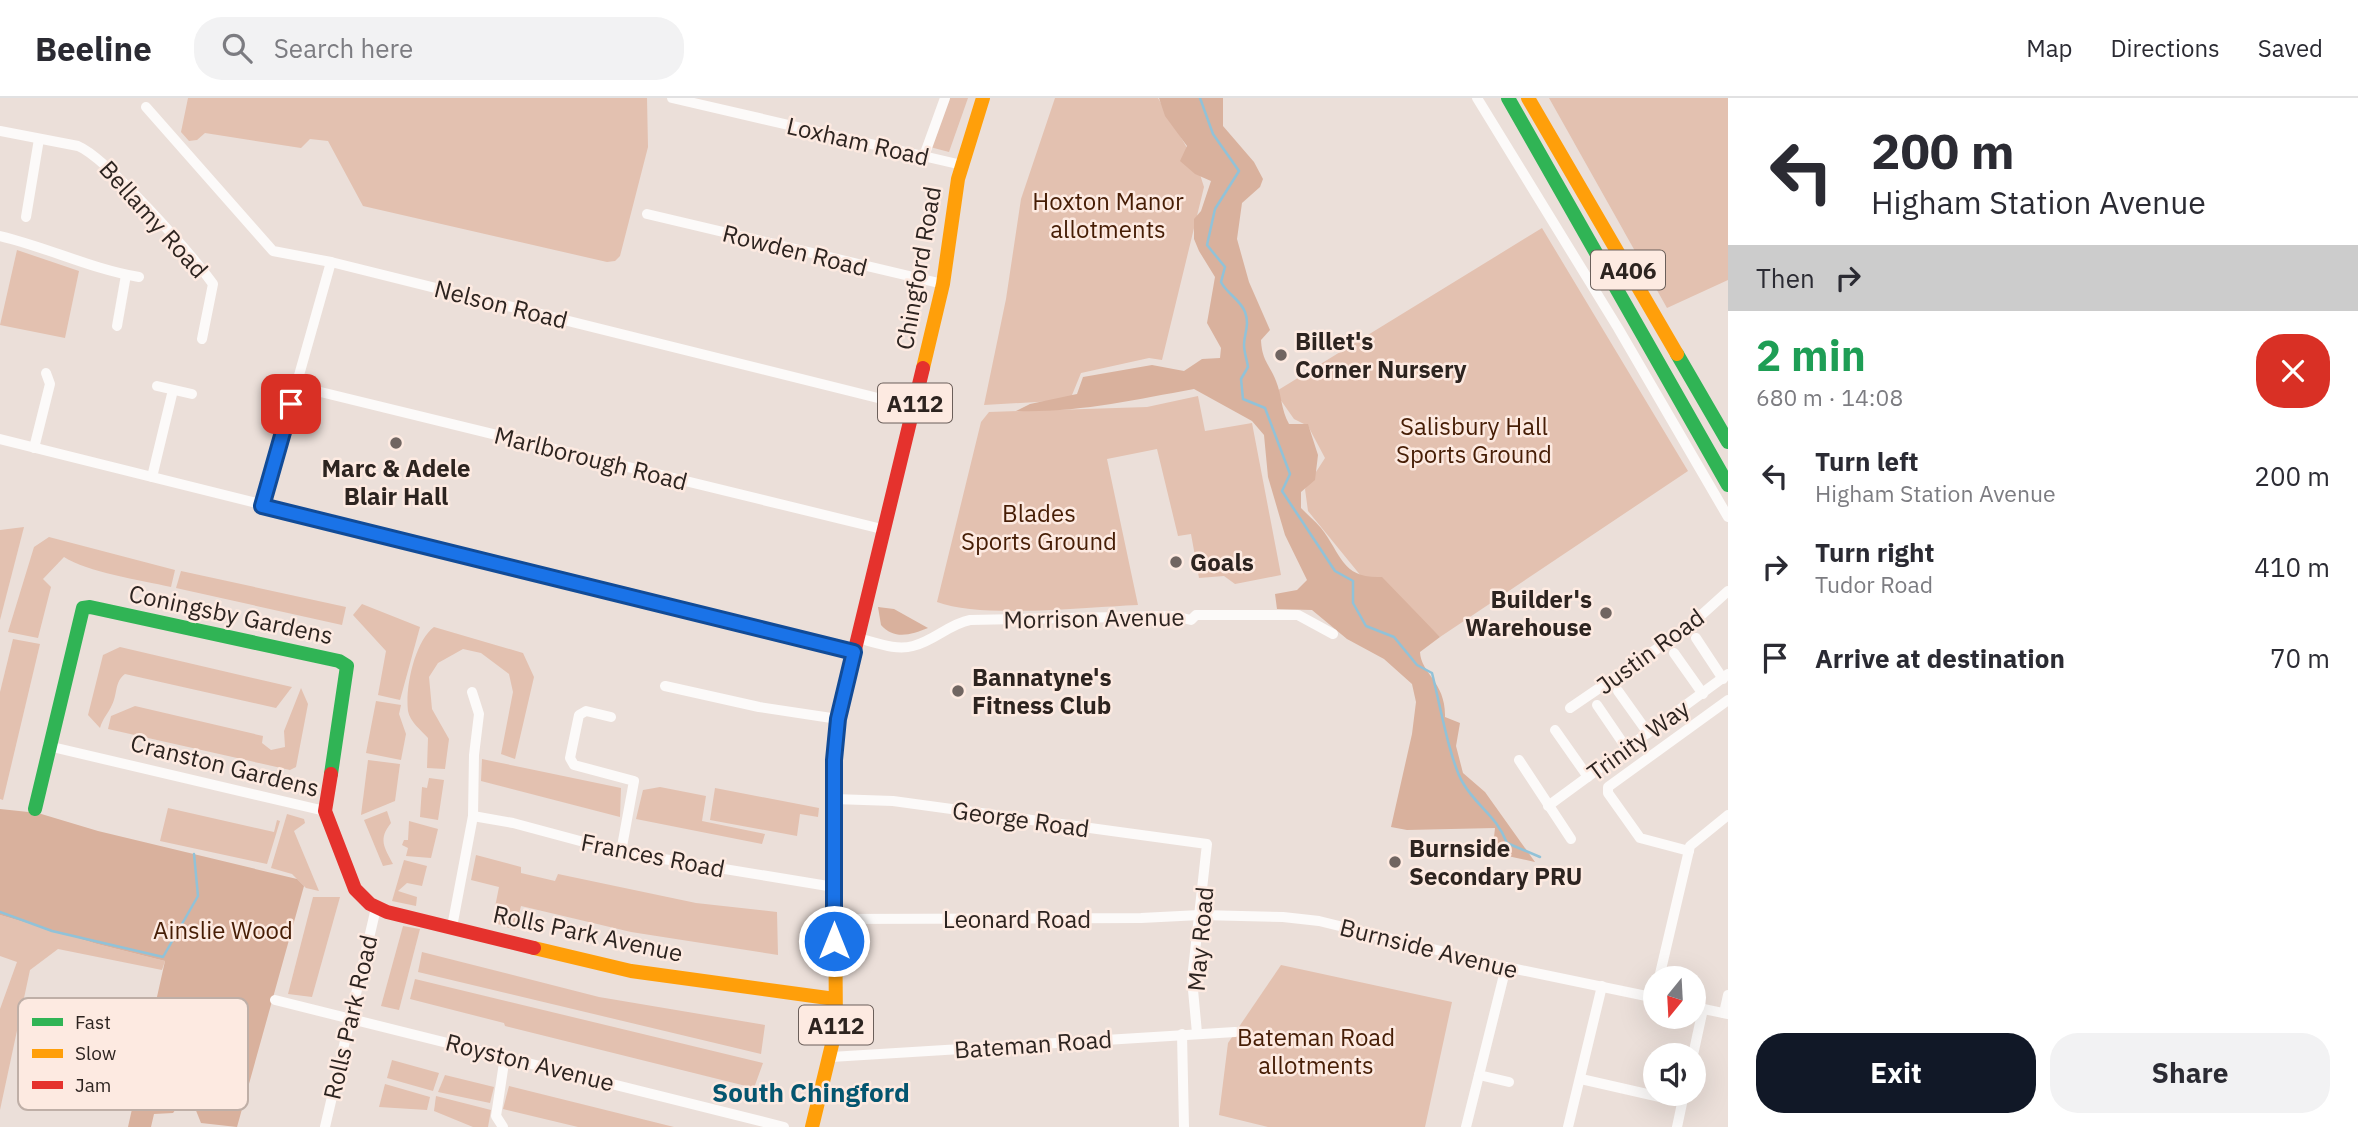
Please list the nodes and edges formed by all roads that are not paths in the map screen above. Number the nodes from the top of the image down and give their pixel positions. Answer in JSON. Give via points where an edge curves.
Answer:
{"nodes":[{"id":1,"x":672,"y":98,"type":"edge"},
{"id":2,"x":945,"y":98,"type":"edge"},
{"id":3,"x":983,"y":98,"type":"edge"},
{"id":4,"x":1477,"y":98,"type":"edge"},
{"id":5,"x":1494,"y":98,"type":"edge"},
{"id":6,"x":1508,"y":98,"type":"edge"},
{"id":7,"x":1528,"y":98,"type":"edge"},
{"id":8,"x":703,"y":101,"type":"edge"},
{"id":9,"x":146,"y":107,"type":"dead end"},
{"id":10,"x":0,"y":131,"type":"edge"},
{"id":11,"x":39,"y":139,"type":"junction"},
{"id":12,"x":924,"y":156,"type":"junction"},
{"id":13,"x":962,"y":165,"type":"junction"},
{"id":14,"x":1570,"y":209,"type":"junction"},
{"id":15,"x":647,"y":214,"type":"dead end"},
{"id":16,"x":26,"y":217,"type":"dead end"},
{"id":17,"x":0,"y":236,"type":"edge"},
{"id":18,"x":331,"y":262,"type":"junction"},
{"id":19,"x":126,"y":275,"type":"junction"},
{"id":20,"x":139,"y":277,"type":"dead end"},
{"id":21,"x":943,"y":284,"type":"junction"},
{"id":22,"x":117,"y":326,"type":"dead end"},
{"id":23,"x":202,"y":339,"type":"dead end"},
{"id":24,"x":47,"y":373,"type":"dead end"},
{"id":25,"x":157,"y":386,"type":"dead end"},
{"id":26,"x":296,"y":386,"type":"junction"},
{"id":27,"x":173,"y":390,"type":"junction"},
{"id":28,"x":192,"y":394,"type":"dead end"},
{"id":29,"x":915,"y":407,"type":"junction"},
{"id":30,"x":0,"y":439,"type":"edge"},
{"id":31,"x":1728,"y":442,"type":"edge"},
{"id":32,"x":34,"y":447,"type":"junction"},
{"id":33,"x":152,"y":477,"type":"junction"},
{"id":34,"x":1728,"y":485,"type":"edge"},
{"id":35,"x":262,"y":506,"type":"junction"},
{"id":36,"x":1728,"y":517,"type":"edge"},
{"id":37,"x":886,"y":530,"type":"junction"},
{"id":38,"x":1728,"y":592,"type":"edge"},
{"id":39,"x":1333,"y":634,"type":"dead end"},
{"id":40,"x":1696,"y":638,"type":"dead end"},
{"id":41,"x":856,"y":645,"type":"junction"},
{"id":42,"x":1674,"y":653,"type":"dead end"},
{"id":43,"x":1725,"y":676,"type":"edge"},
{"id":44,"x":665,"y":686,"type":"dead end"},
{"id":45,"x":1618,"y":691,"type":"dead end"},
{"id":46,"x":472,"y":692,"type":"dead end"},
{"id":47,"x":1703,"y":694,"type":"junction"},
{"id":48,"x":1728,"y":700,"type":"edge"},
{"id":49,"x":1597,"y":705,"type":"dead end"},
{"id":50,"x":1570,"y":708,"type":"dead end"},
{"id":51,"x":611,"y":717,"type":"dead end"},
{"id":52,"x":838,"y":719,"type":"junction"},
{"id":53,"x":1555,"y":730,"type":"dead end"},
{"id":54,"x":1648,"y":733,"type":"junction"},
{"id":55,"x":48,"y":746,"type":"junction"},
{"id":56,"x":1627,"y":749,"type":"junction"},
{"id":57,"x":1519,"y":760,"type":"dead end"},
{"id":58,"x":1588,"y":777,"type":"junction"},
{"id":59,"x":834,"y":799,"type":"junction"},
{"id":60,"x":1548,"y":806,"type":"junction"},
{"id":61,"x":36,"y":809,"type":"dead end"},
{"id":62,"x":325,"y":811,"type":"junction"},
{"id":63,"x":1728,"y":815,"type":"edge"},
{"id":64,"x":473,"y":816,"type":"junction"},
{"id":65,"x":1572,"y":839,"type":"dead end"},
{"id":66,"x":1207,"y":845,"type":"joint"},
{"id":67,"x":1689,"y":851,"type":"junction"},
{"id":68,"x":621,"y":852,"type":"junction"},
{"id":69,"x":834,"y":887,"type":"junction"},
{"id":70,"x":376,"y":908,"type":"junction"},
{"id":71,"x":1200,"y":915,"type":"junction"},
{"id":72,"x":834,"y":919,"type":"junction"},
{"id":73,"x":452,"y":927,"type":"junction"},
{"id":74,"x":1662,"y":966,"type":"edge"},
{"id":75,"x":1506,"y":967,"type":"junction"},
{"id":76,"x":1602,"y":986,"type":"junction"},
{"id":77,"x":1643,"y":995,"type":"edge"},
{"id":78,"x":1728,"y":995,"type":"edge"},
{"id":79,"x":835,"y":999,"type":"junction"},
{"id":80,"x":275,"y":1000,"type":"dead end"},
{"id":81,"x":1706,"y":1010,"type":"edge"},
{"id":82,"x":1726,"y":1014,"type":"edge"},
{"id":83,"x":348,"y":1017,"type":"junction"},
{"id":84,"x":1235,"y":1032,"type":"dead end"},
{"id":85,"x":1197,"y":1033,"type":"junction"},
{"id":86,"x":1182,"y":1034,"type":"junction"},
{"id":87,"x":505,"y":1056,"type":"junction"},
{"id":88,"x":831,"y":1057,"type":"junction"},
{"id":89,"x":1479,"y":1075,"type":"junction"},
{"id":90,"x":1581,"y":1079,"type":"junction"},
{"id":91,"x":1508,"y":1082,"type":"dead end"},
{"id":92,"x":1643,"y":1091,"type":"edge"},
{"id":93,"x":1681,"y":1106,"type":"edge"},
{"id":94,"x":325,"y":1127,"type":"edge"},
{"id":95,"x":503,"y":1127,"type":"edge"},
{"id":96,"x":785,"y":1127,"type":"edge"},
{"id":97,"x":812,"y":1127,"type":"edge"},
{"id":98,"x":1185,"y":1127,"type":"edge"},
{"id":99,"x":1466,"y":1127,"type":"edge"},
{"id":100,"x":1569,"y":1127,"type":"edge"},
{"id":101,"x":1677,"y":1127,"type":"edge"}],
"edges":[{"from":1,"to":8,"type":"street","name":"Loxham Road"},
{"from":2,"to":12,"type":"street"},
{"from":3,"to":13,"type":"main road","name":"Chingford Road","number":"A112"},
{"from":4,"to":36,"type":"street"},
{"from":5,"to":14,"type":"main road","number":"A406","via":[[1547,182]]},
{"from":6,"to":14,"type":"main road","number":"A406"},
{"from":7,"to":31,"type":"main road","number":"A406"},
{"from":8,"to":12,"type":"street","name":"Loxham Road"},
{"from":9,"to":18,"type":"street","name":"Nelson Road","via":[[273,251]]},
{"from":10,"to":11,"type":"street","name":"Bellamy Road"},
{"from":11,"to":16,"type":"street"},
{"from":11,"to":23,"type":"street","name":"Bellamy Road","via":[[78,146],[99,158],[209,279],[214,290]]},
{"from":12,"to":13,"type":"street","name":"Loxham Road"},
{"from":13,"to":21,"type":"main road","name":"Chingford Road","number":"A112"},
{"from":14,"to":34,"type":"main road","number":"A406"},
{"from":15,"to":21,"type":"street","name":"Rowden Road"},
{"from":17,"to":19,"type":"street"},
{"from":18,"to":26,"type":"street"},
{"from":18,"to":29,"type":"street","name":"Nelson Road"},
{"from":19,"to":20,"type":"street"},
{"from":19,"to":22,"type":"street"},
{"from":21,"to":29,"type":"main road","name":"Chingford Road","number":"A112"},
{"from":24,"to":32,"type":"street","via":[[50,384]]},
{"from":25,"to":27,"type":"street"},
{"from":26,"to":35,"type":"street"},
{"from":26,"to":37,"type":"street","name":"Marlborough Road"},
{"from":27,"to":28,"type":"street"},
{"from":27,"to":33,"type":"street"},
{"from":29,"to":37,"type":"main road","name":"Chingford Road","number":"A112"},
{"from":30,"to":32,"type":"street","name":"Morrison Avenue"},
{"from":32,"to":33,"type":"street","name":"Morrison Avenue"},
{"from":33,"to":35,"type":"street","name":"Morrison Avenue"},
{"from":35,"to":41,"type":"street","name":"Morrison Avenue"},
{"from":37,"to":41,"type":"main road","name":"Chingford Road","number":"A112"},
{"from":38,"to":50,"type":"street","name":"Justin Road","via":[[1686,629]]},
{"from":39,"to":41,"type":"street","name":"Morrison Avenue","via":[[1298,615],[1228,613],[1196,615],[1191,620],[1174,616],[970,620],[909,647]]},
{"from":40,"to":43,"type":"street"},
{"from":41,"to":52,"type":"main road","number":"A112"},
{"from":42,"to":47,"type":"street"},
{"from":43,"to":47,"type":"street","name":"Trinity Way"},
{"from":44,"to":52,"type":"street"},
{"from":45,"to":54,"type":"street"},
{"from":46,"to":64,"type":"street","via":[[480,714]]},
{"from":47,"to":54,"type":"street","name":"Trinity Way"},
{"from":48,"to":67,"type":"street","via":[[1608,787],[1640,838]]},
{"from":49,"to":56,"type":"street"},
{"from":51,"to":68,"type":"street","via":[[586,711],[579,715],[570,758],[575,765],[634,781]]},
{"from":52,"to":59,"type":"main road","number":"A112"},
{"from":53,"to":58,"type":"street"},
{"from":54,"to":56,"type":"street","name":"Trinity Way"},
{"from":55,"to":61,"type":"main road"},
{"from":55,"to":62,"type":"street","name":"Cranston Gardens"},
{"from":55,"to":62,"type":"main road","name":"Coningsby Gardens","via":[[83,608],[343,663],[348,673]]},
{"from":56,"to":58,"type":"street","name":"Trinity Way"},
{"from":57,"to":60,"type":"street"},
{"from":58,"to":60,"type":"street","name":"Trinity Way"},
{"from":59,"to":66,"type":"street","name":"George Road","via":[[893,800]]},
{"from":59,"to":69,"type":"main road","number":"A112"},
{"from":60,"to":65,"type":"street"},
{"from":62,"to":70,"type":"main road","name":"Cranston Gardens","via":[[355,889]]},
{"from":63,"to":67,"type":"street","via":[[1694,841]]},
{"from":64,"to":68,"type":"street","name":"Frances Road"},
{"from":64,"to":73,"type":"street"},
{"from":66,"to":71,"type":"street","name":"May Road"},
{"from":67,"to":74,"type":"street"},
{"from":68,"to":69,"type":"street","name":"Frances Road"},
{"from":69,"to":72,"type":"main road","number":"A112"},
{"from":70,"to":73,"type":"main road","name":"Rolls Park Avenue"},
{"from":70,"to":83,"type":"street","name":"Rolls Park Road"},
{"from":71,"to":72,"type":"street","name":"Leonard Road"},
{"from":71,"to":75,"type":"street","name":"Burnside Avenue","via":[[1319,921]]},
{"from":71,"to":85,"type":"street","name":"May Road","via":[[1192,979]]},
{"from":72,"to":79,"type":"main road","number":"A112"},
{"from":73,"to":79,"type":"main road","name":"Rolls Park Avenue","via":[[631,971]]},
{"from":75,"to":76,"type":"street","name":"Burnside Avenue"},
{"from":75,"to":89,"type":"street"},
{"from":76,"to":77,"type":"street","name":"Burnside Avenue"},
{"from":76,"to":90,"type":"street"},
{"from":78,"to":82,"type":"street"},
{"from":79,"to":88,"type":"main road","number":"A112"},
{"from":80,"to":83,"type":"street","name":"Royston Avenue"},
{"from":81,"to":82,"type":"street"},
{"from":83,"to":87,"type":"street","name":"Royston Avenue"},
{"from":83,"to":94,"type":"street","name":"Rolls Park Road"},
{"from":84,"to":85,"type":"street","name":"Bateman Road"},
{"from":85,"to":86,"type":"street","name":"Bateman Road"},
{"from":86,"to":88,"type":"street","name":"Bateman Road"},
{"from":86,"to":98,"type":"street"},
{"from":87,"to":95,"type":"street","via":[[496,1116]]},
{"from":87,"to":96,"type":"street","name":"Royston Avenue"},
{"from":88,"to":97,"type":"main road","number":"A112"},
{"from":89,"to":91,"type":"street"},
{"from":89,"to":99,"type":"street"},
{"from":90,"to":92,"type":"street"},
{"from":90,"to":100,"type":"street"},
{"from":93,"to":101,"type":"street"}]}
